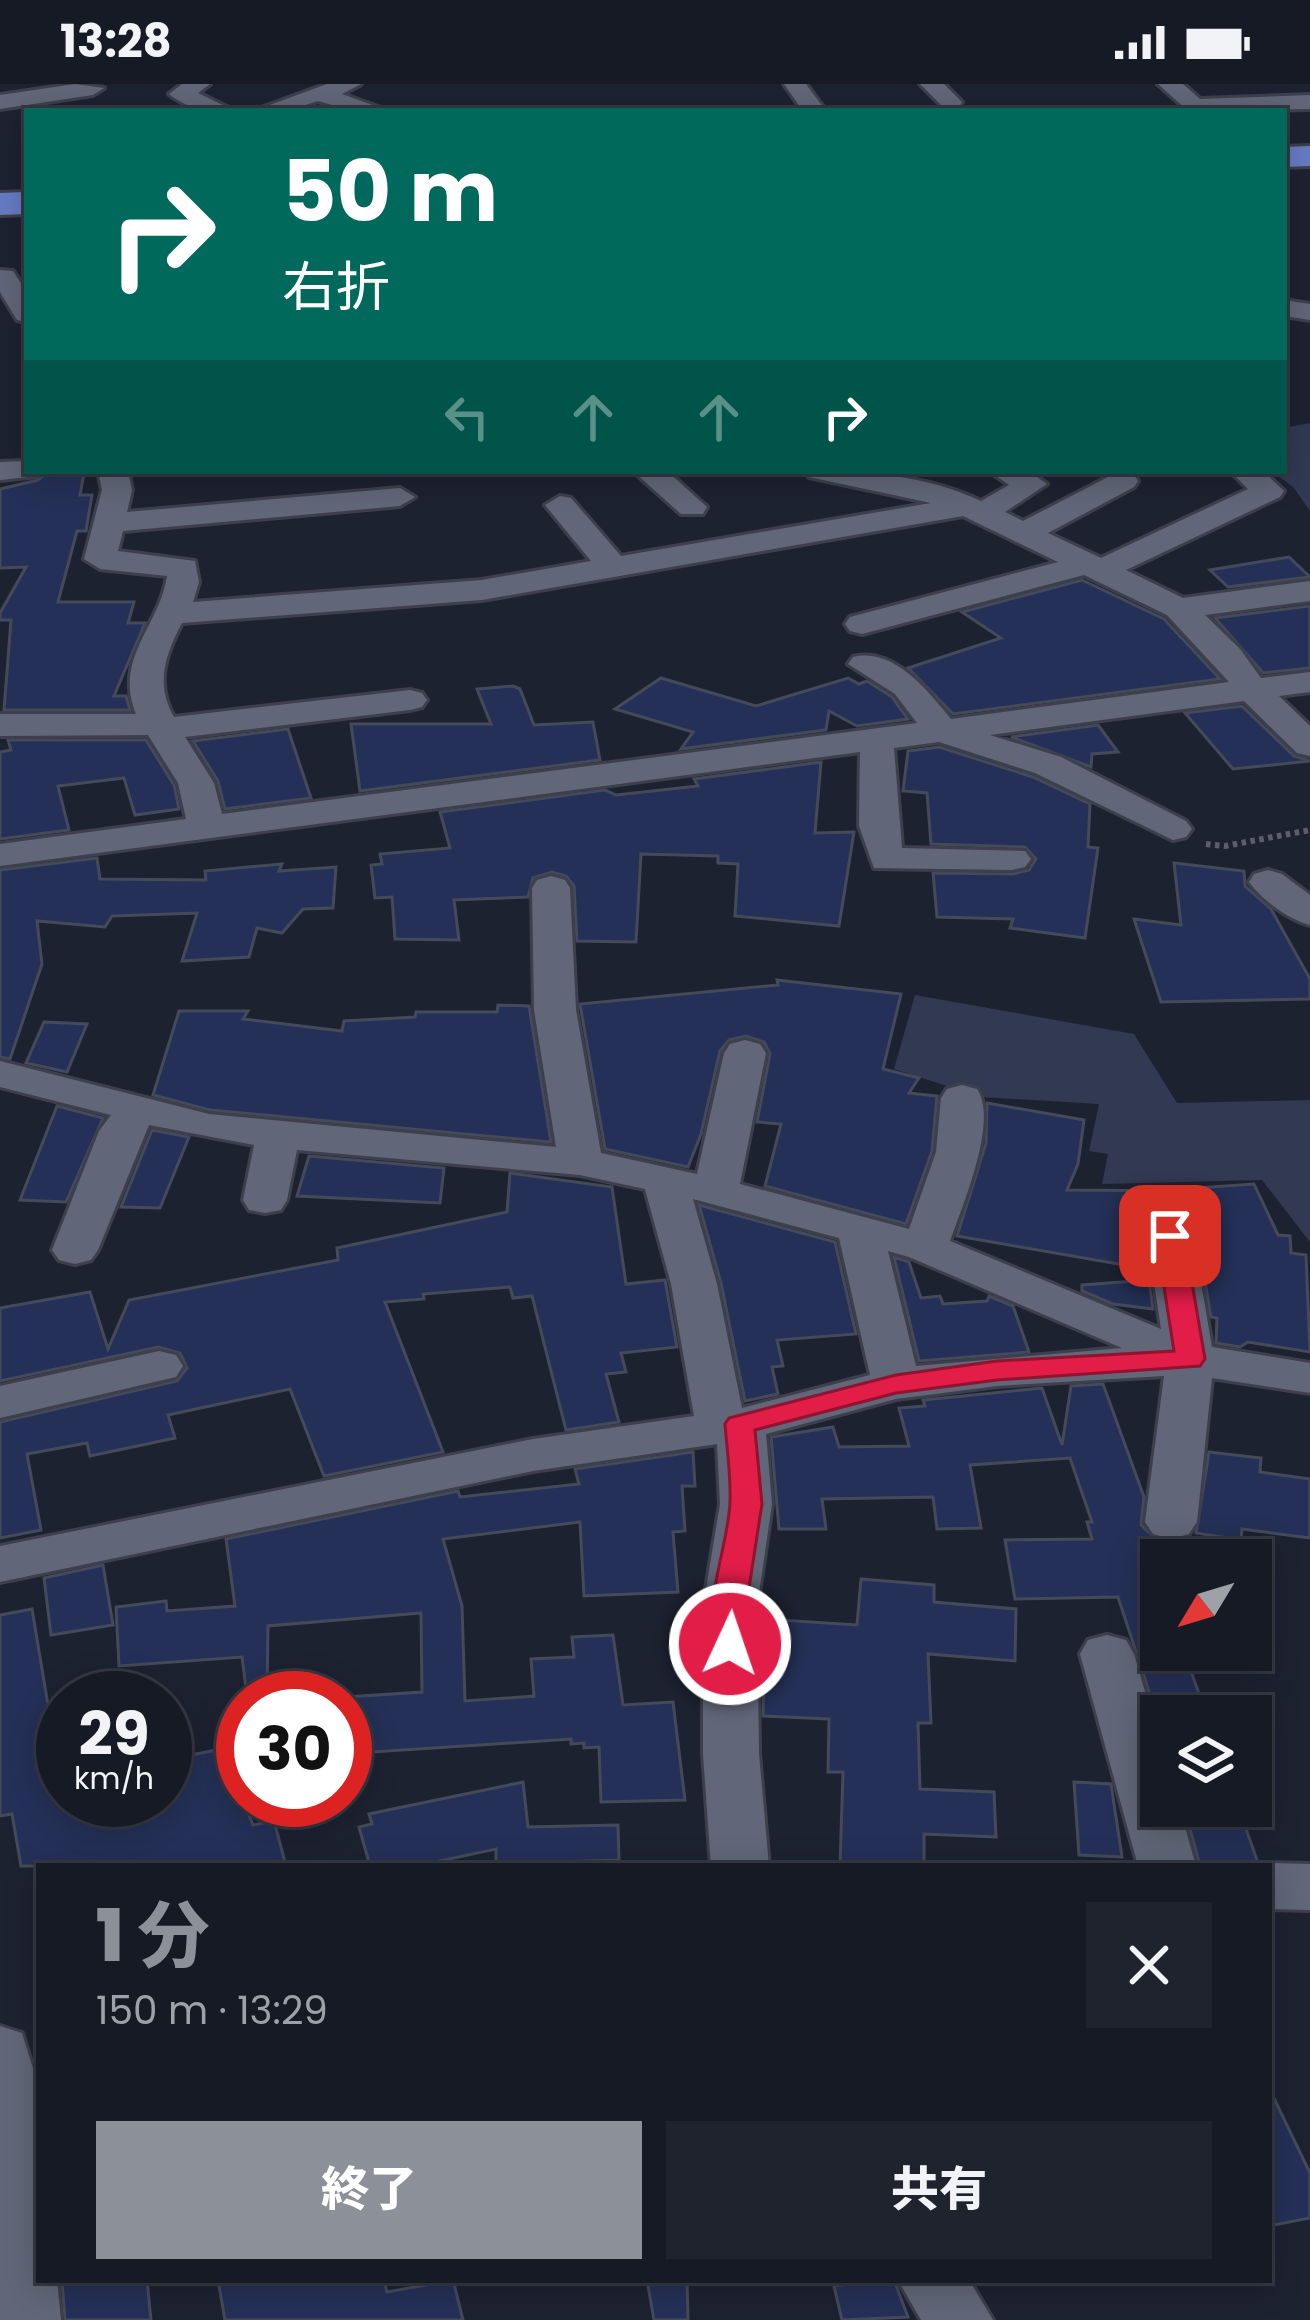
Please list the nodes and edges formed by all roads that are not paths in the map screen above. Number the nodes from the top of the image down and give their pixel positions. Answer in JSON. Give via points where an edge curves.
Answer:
{"nodes":[{"id":1,"x":199,"y":84,"type":"edge"},
{"id":2,"x":350,"y":84,"type":"edge"},
{"id":3,"x":794,"y":84,"type":"edge"},
{"id":4,"x":931,"y":84,"type":"edge"},
{"id":5,"x":1169,"y":84,"type":"edge"},
{"id":6,"x":93,"y":88,"type":"dead end"},
{"id":7,"x":318,"y":94,"type":"junction"},
{"id":8,"x":0,"y":102,"type":"edge"},
{"id":9,"x":951,"y":102,"type":"dead end"},
{"id":10,"x":1310,"y":102,"type":"edge"},
{"id":11,"x":216,"y":108,"type":"edge"},
{"id":12,"x":274,"y":108,"type":"edge"},
{"id":13,"x":367,"y":108,"type":"edge"},
{"id":14,"x":813,"y":108,"type":"edge"},
{"id":15,"x":6,"y":263,"type":"edge"},
{"id":16,"x":24,"y":306,"type":"edge"},
{"id":17,"x":114,"y":474,"type":"edge"},
{"id":18,"x":653,"y":474,"type":"edge"},
{"id":19,"x":835,"y":474,"type":"edge"},
{"id":20,"x":1010,"y":474,"type":"edge"},
{"id":21,"x":1249,"y":474,"type":"edge"},
{"id":22,"x":1123,"y":481,"type":"dead end"},
{"id":23,"x":400,"y":496,"type":"dead end"},
{"id":24,"x":560,"y":505,"type":"dead end"},
{"id":25,"x":692,"y":507,"type":"dead end"},
{"id":26,"x":973,"y":510,"type":"junction"},
{"id":27,"x":109,"y":523,"type":"junction"},
{"id":28,"x":1021,"y":535,"type":"junction"},
{"id":29,"x":613,"y":567,"type":"junction"},
{"id":30,"x":1095,"y":567,"type":"junction"},
{"id":31,"x":1310,"y":591,"type":"edge"},
{"id":32,"x":1179,"y":608,"type":"junction"},
{"id":33,"x":168,"y":614,"type":"junction"},
{"id":34,"x":862,"y":624,"type":"dead end"},
{"id":35,"x":865,"y":664,"type":"dead end"},
{"id":36,"x":1310,"y":682,"type":"edge"},
{"id":37,"x":1252,"y":690,"type":"junction"},
{"id":38,"x":410,"y":700,"type":"dead end"},
{"id":39,"x":0,"y":725,"type":"edge"},
{"id":40,"x":163,"y":727,"type":"junction"},
{"id":41,"x":942,"y":730,"type":"junction"},
{"id":42,"x":874,"y":741,"type":"junction"},
{"id":43,"x":1310,"y":745,"type":"edge"},
{"id":44,"x":206,"y":829,"type":"junction"},
{"id":45,"x":1173,"y":829,"type":"road end"},
{"id":46,"x":0,"y":855,"type":"edge"},
{"id":47,"x":1012,"y":860,"type":"dead end"},
{"id":48,"x":1268,"y":882,"type":"dead end"},
{"id":49,"x":550,"y":887,"type":"dead end"},
{"id":50,"x":1310,"y":913,"type":"edge"},
{"id":51,"x":745,"y":1054,"type":"dead end"},
{"id":52,"x":2,"y":1080,"type":"edge"},
{"id":53,"x":962,"y":1098,"type":"dead end"},
{"id":54,"x":139,"y":1109,"type":"junction"},
{"id":55,"x":278,"y":1136,"type":"junction"},
{"id":56,"x":580,"y":1162,"type":"junction"},
{"id":57,"x":664,"y":1180,"type":"junction"},
{"id":58,"x":716,"y":1191,"type":"junction"},
{"id":59,"x":265,"y":1200,"type":"dead end"},
{"id":60,"x":860,"y":1228,"type":"junction"},
{"id":61,"x":1170,"y":1236,"type":"dead end"},
{"id":62,"x":925,"y":1247,"type":"junction"},
{"id":63,"x":75,"y":1250,"type":"dead end"},
{"id":64,"x":1190,"y":1359,"type":"junction"},
{"id":65,"x":159,"y":1366,"type":"dead end"},
{"id":66,"x":1310,"y":1378,"type":"edge"},
{"id":67,"x":896,"y":1384,"type":"junction"},
{"id":68,"x":0,"y":1402,"type":"edge"},
{"id":69,"x":730,"y":1426,"type":"junction"},
{"id":70,"x":1171,"y":1522,"type":"dead end"},
{"id":71,"x":0,"y":1564,"type":"edge"},
{"id":72,"x":1107,"y":1654,"type":"dead end"},
{"id":73,"x":740,"y":1863,"type":"edge"},
{"id":74,"x":1166,"y":1863,"type":"edge"},
{"id":75,"x":1272,"y":1886,"type":"edge"},
{"id":76,"x":1310,"y":1887,"type":"edge"},
{"id":77,"x":0,"y":2051,"type":"edge"},
{"id":78,"x":934,"y":2283,"type":"edge"},
{"id":79,"x":27,"y":2320,"type":"edge"},
{"id":80,"x":959,"y":2320,"type":"edge"}],
"edges":[{"from":1,"to":11,"type":"street","via":[[180,94]]},
{"from":2,"to":7,"type":"street"},
{"from":3,"to":14,"type":"street"},
{"from":4,"to":9,"type":"street"},
{"from":5,"to":10,"type":"street","via":[[1195,106]]},
{"from":6,"to":8,"type":"street"},
{"from":7,"to":12,"type":"street"},
{"from":7,"to":13,"type":"street"},
{"from":15,"to":16,"type":"street"},
{"from":17,"to":27,"type":"street"},
{"from":18,"to":25,"type":"street"},
{"from":19,"to":26,"type":"street","via":[[948,497]]},
{"from":20,"to":26,"type":"street","via":[[1032,484]]},
{"from":21,"to":30,"type":"street","via":[[1269,491]]},
{"from":22,"to":28,"type":"street"},
{"from":23,"to":27,"type":"street"},
{"from":24,"to":29,"type":"street"},
{"from":26,"to":28,"type":"street"},
{"from":26,"to":29,"type":"street"},
{"from":27,"to":33,"type":"street","via":[[100,559],[184,568],[186,586]]},
{"from":28,"to":30,"type":"street"},
{"from":29,"to":33,"type":"street","via":[[461,592]]},
{"from":30,"to":32,"type":"street"},
{"from":30,"to":34,"type":"street"},
{"from":31,"to":32,"type":"street"},
{"from":32,"to":37,"type":"street"},
{"from":33,"to":40,"type":"street","via":[[145,685]]},
{"from":35,"to":41,"type":"street","via":[[908,687]]},
{"from":36,"to":37,"type":"street"},
{"from":37,"to":41,"type":"street"},
{"from":37,"to":43,"type":"street"},
{"from":38,"to":40,"type":"street"},
{"from":39,"to":40,"type":"street"},
{"from":40,"to":44,"type":"street","via":[[198,784]]},
{"from":41,"to":42,"type":"street"},
{"from":41,"to":45,"type":"street","via":[[1048,765]]},
{"from":42,"to":44,"type":"street"},
{"from":42,"to":47,"type":"street","via":[[876,837],[887,860]]},
{"from":44,"to":46,"type":"street"},
{"from":48,"to":50,"type":"street"},
{"from":49,"to":56,"type":"street","via":[[555,1010]]},
{"from":51,"to":58,"type":"street"},
{"from":52,"to":54,"type":"street"},
{"from":53,"to":62,"type":"street","via":[[958,1152]]},
{"from":54,"to":55,"type":"street"},
{"from":54,"to":63,"type":"street","via":[[121,1131]]},
{"from":55,"to":56,"type":"street"},
{"from":55,"to":59,"type":"street"},
{"from":56,"to":57,"type":"street"},
{"from":57,"to":58,"type":"street"},
{"from":57,"to":69,"type":"street"},
{"from":58,"to":60,"type":"street"},
{"from":60,"to":62,"type":"street"},
{"from":60,"to":67,"type":"street"},
{"from":61,"to":64,"type":"street"},
{"from":62,"to":64,"type":"street"},
{"from":64,"to":66,"type":"street"},
{"from":64,"to":67,"type":"street"},
{"from":64,"to":70,"type":"street"},
{"from":65,"to":68,"type":"street"},
{"from":67,"to":69,"type":"street"},
{"from":69,"to":71,"type":"street","via":[[533,1455]]},
{"from":69,"to":73,"type":"street","via":[[746,1504],[730,1607]]},
{"from":72,"to":74,"type":"street"},
{"from":75,"to":76,"type":"street"},
{"from":77,"to":79,"type":"street"},
{"from":78,"to":80,"type":"street"}]}
